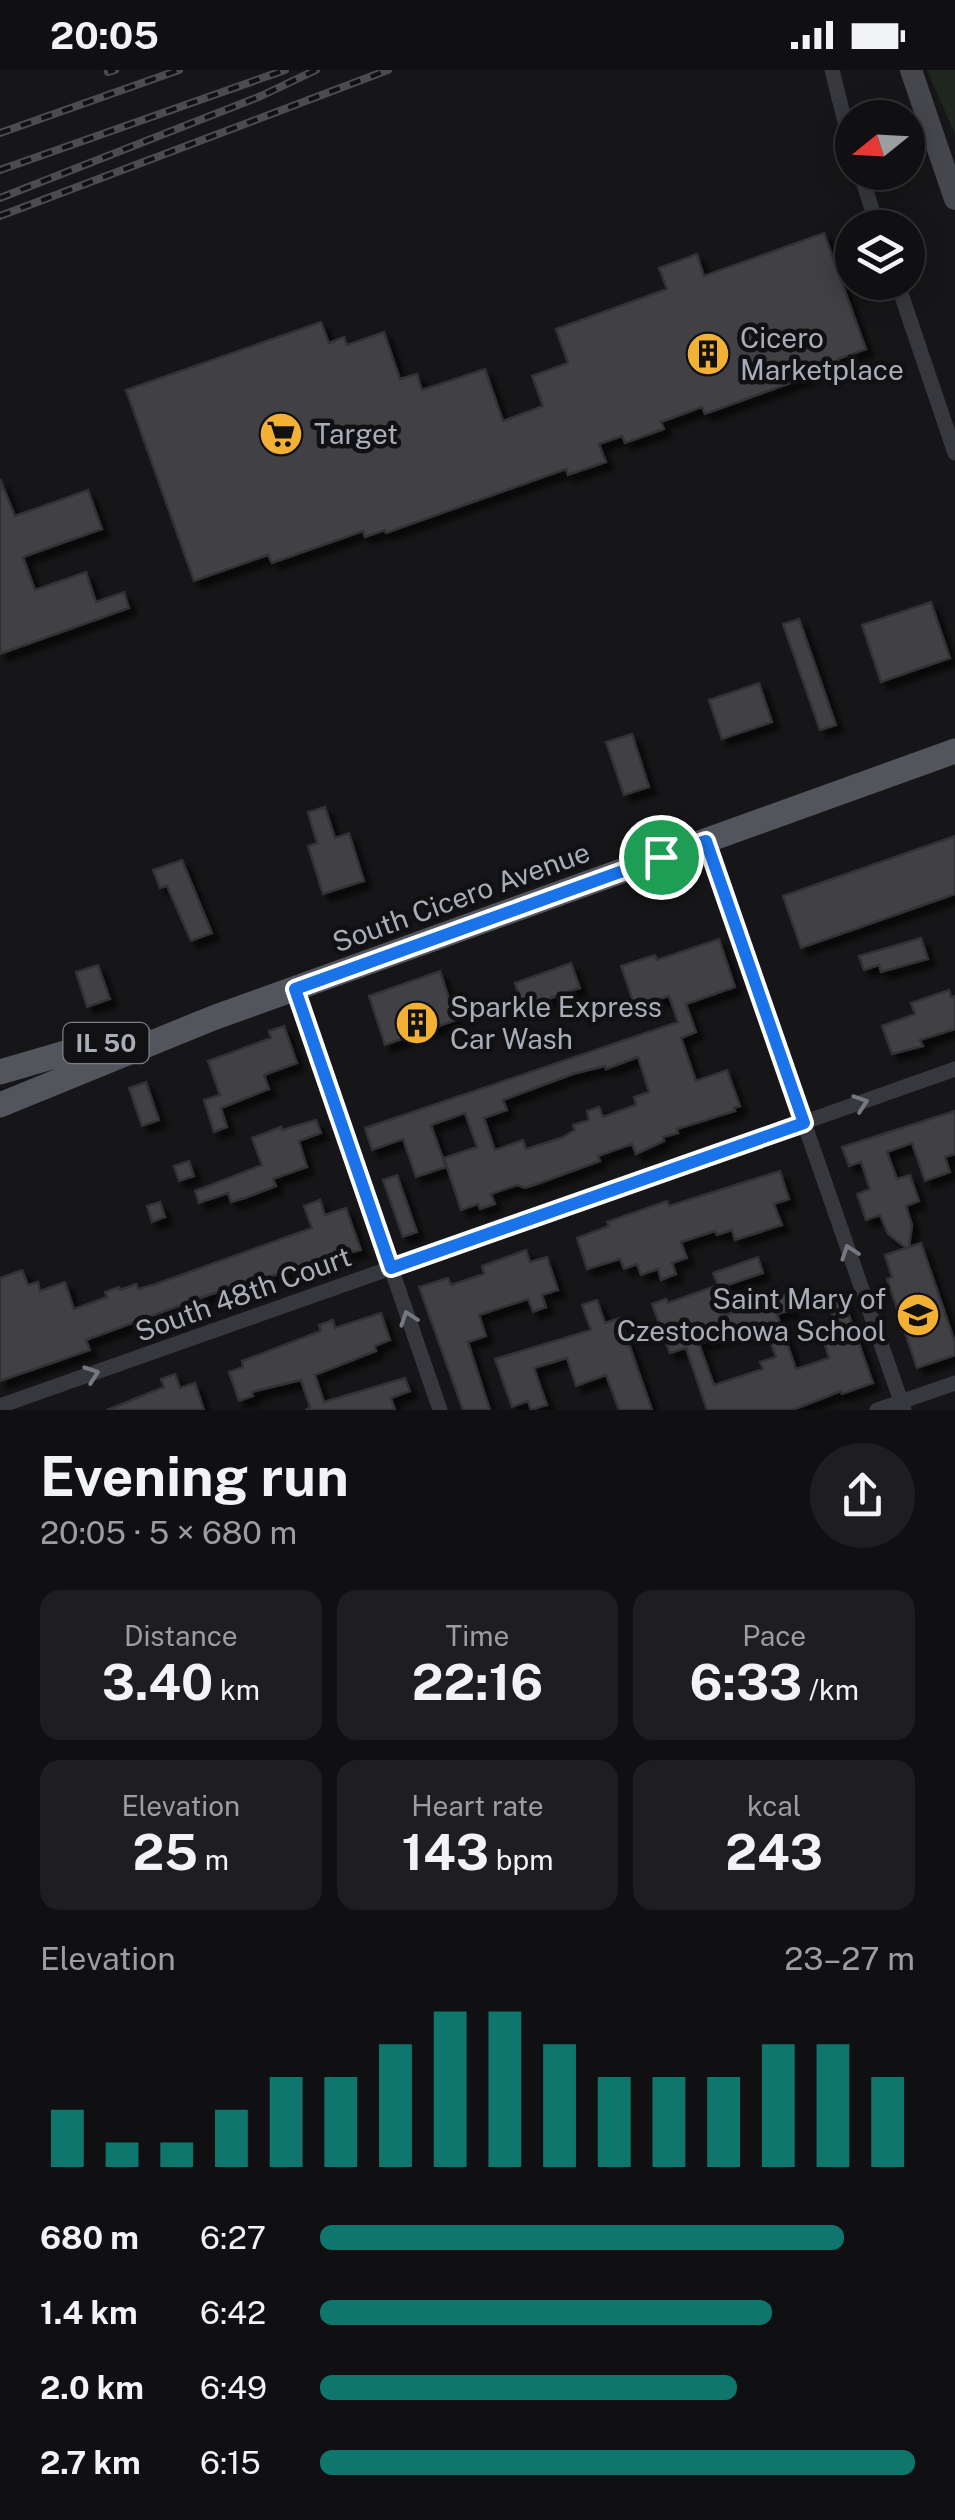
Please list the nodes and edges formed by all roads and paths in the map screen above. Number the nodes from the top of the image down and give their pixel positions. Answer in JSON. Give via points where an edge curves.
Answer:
{"nodes":[{"id":1,"x":832,"y":70,"type":"edge"},
{"id":2,"x":910,"y":70,"type":"edge"},
{"id":3,"x":840,"y":100,"type":"edge"},
{"id":4,"x":955,"y":199,"type":"edge"},
{"id":5,"x":903,"y":300,"type":"edge"},
{"id":6,"x":955,"y":453,"type":"edge"},
{"id":7,"x":955,"y":750,"type":"edge"},
{"id":8,"x":706,"y":841,"type":"junction"},
{"id":9,"x":295,"y":989,"type":"junction"},
{"id":10,"x":213,"y":1018,"type":"junction"},
{"id":11,"x":955,"y":1069,"type":"edge"},
{"id":12,"x":0,"y":1072,"type":"edge"},
{"id":13,"x":0,"y":1106,"type":"edge"},
{"id":14,"x":804,"y":1123,"type":"junction"},
{"id":15,"x":391,"y":1268,"type":"junction"},
{"id":16,"x":955,"y":1383,"type":"edge"},
{"id":17,"x":0,"y":1406,"type":"edge"},
{"id":18,"x":902,"y":1406,"type":"edge"},
{"id":19,"x":440,"y":1410,"type":"edge"},
{"id":20,"x":877,"y":1410,"type":"edge"}],
"edges":[{"from":1,"to":3,"type":"street"},
{"from":2,"to":4,"type":"main road"},
{"from":5,"to":6,"type":"street"},
{"from":7,"to":8,"type":"main road","name":"South Cicero Avenue","number":"IL 50"},
{"from":8,"to":9,"type":"main road","name":"South Cicero Avenue","number":"IL 50"},
{"from":8,"to":14,"type":"street"},
{"from":9,"to":10,"type":"main road","name":"South Cicero Avenue","number":"IL 50"},
{"from":9,"to":15,"type":"street"},
{"from":10,"to":12,"type":"main road","name":"South Cicero Avenue","number":"IL 50"},
{"from":10,"to":13,"type":"main road","name":"South Cicero Avenue","number":"IL 50"},
{"from":14,"to":11,"type":"street","name":"South 48th Court","one_way":true},
{"from":14,"to":15,"type":"street","name":"South 48th Court"},
{"from":18,"to":14,"type":"street","one_way":true},
{"from":17,"to":15,"type":"street","name":"South 48th Court","one_way":true},
{"from":19,"to":15,"type":"street","one_way":true},
{"from":16,"to":18,"type":"street"},
{"from":18,"to":20,"type":"street"}]}
